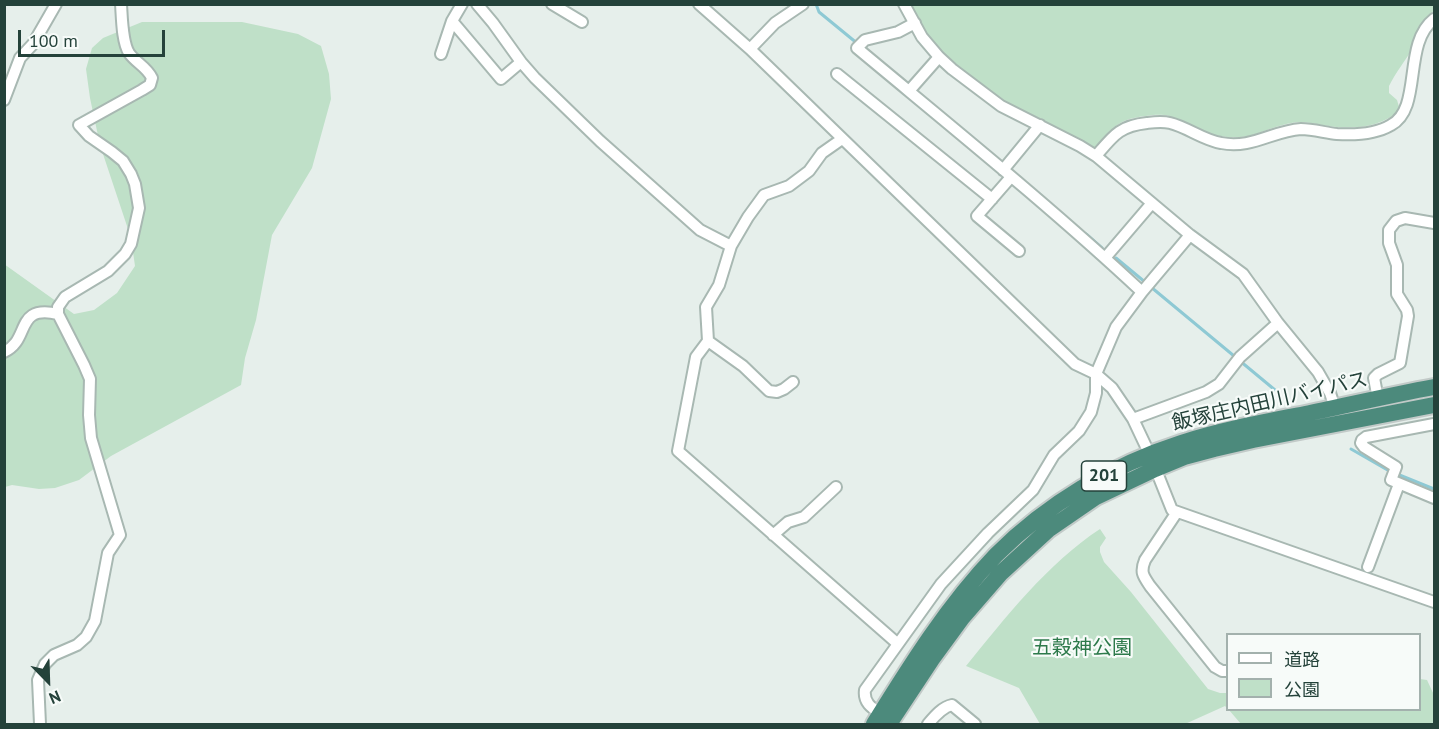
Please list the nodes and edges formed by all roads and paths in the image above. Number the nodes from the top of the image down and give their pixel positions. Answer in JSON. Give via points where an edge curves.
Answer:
{"nodes":[{"id":1,"x":56,"y":4,"type":"edge"},
{"id":2,"x":121,"y":4,"type":"edge"},
{"id":3,"x":462,"y":4,"type":"edge"},
{"id":4,"x":477,"y":4,"type":"edge"},
{"id":5,"x":552,"y":4,"type":"edge"},
{"id":6,"x":699,"y":4,"type":"edge"},
{"id":7,"x":803,"y":4,"type":"edge"},
{"id":8,"x":904,"y":4,"type":"edge"},
{"id":9,"x":1434,"y":19,"type":"edge"},
{"id":10,"x":452,"y":21,"type":"junction"},
{"id":11,"x":582,"y":22,"type":"dead end"},
{"id":12,"x":915,"y":23,"type":"junction"},
{"id":13,"x":750,"y":49,"type":"junction"},
{"id":14,"x":441,"y":54,"type":"dead end"},
{"id":15,"x":939,"y":57,"type":"junction"},
{"id":16,"x":521,"y":62,"type":"junction"},
{"id":17,"x":837,"y":74,"type":"dead end"},
{"id":18,"x":911,"y":88,"type":"junction"},
{"id":19,"x":4,"y":100,"type":"edge"},
{"id":20,"x":1040,"y":125,"type":"junction"},
{"id":21,"x":842,"y":138,"type":"junction"},
{"id":22,"x":1096,"y":156,"type":"junction"},
{"id":23,"x":1007,"y":171,"type":"junction"},
{"id":24,"x":992,"y":199,"type":"junction"},
{"id":25,"x":1152,"y":203,"type":"junction"},
{"id":26,"x":1434,"y":223,"type":"edge"},
{"id":27,"x":1190,"y":235,"type":"junction"},
{"id":28,"x":731,"y":246,"type":"junction"},
{"id":29,"x":1019,"y":251,"type":"dead end"},
{"id":30,"x":1105,"y":258,"type":"junction"},
{"id":31,"x":1146,"y":288,"type":"junction"},
{"id":32,"x":58,"y":314,"type":"junction"},
{"id":33,"x":1278,"y":323,"type":"junction"},
{"id":34,"x":708,"y":341,"type":"junction"},
{"id":35,"x":4,"y":352,"type":"edge"},
{"id":36,"x":1096,"y":374,"type":"junction"},
{"id":37,"x":793,"y":382,"type":"dead end"},
{"id":38,"x":1434,"y":387,"type":"edge"},
{"id":39,"x":1378,"y":399,"type":"junction"},
{"id":40,"x":1434,"y":405,"type":"edge"},
{"id":41,"x":1335,"y":408,"type":"junction"},
{"id":42,"x":1133,"y":419,"type":"junction"},
{"id":43,"x":1434,"y":424,"type":"edge"},
{"id":44,"x":1152,"y":462,"type":"junction"},
{"id":45,"x":1396,"y":477,"type":"junction"},
{"id":46,"x":836,"y":487,"type":"dead end"},
{"id":47,"x":1434,"y":498,"type":"edge"},
{"id":48,"x":1177,"y":512,"type":"junction"},
{"id":49,"x":773,"y":535,"type":"junction"},
{"id":50,"x":1368,"y":567,"type":"dead end"},
{"id":51,"x":1434,"y":602,"type":"edge"},
{"id":52,"x":898,"y":644,"type":"junction"},
{"id":53,"x":1226,"y":671,"type":"edge"},
{"id":54,"x":887,"y":721,"type":"edge"},
{"id":55,"x":40,"y":724,"type":"edge"},
{"id":56,"x":928,"y":724,"type":"edge"},
{"id":57,"x":975,"y":724,"type":"edge"}],
"edges":[{"from":1,"to":19,"type":"street","via":[[33,44],[20,58]]},
{"from":2,"to":32,"type":"street","via":[[128,50],[148,71],[150,85],[79,125],[123,161],[135,184],[139,208],[125,254],[108,271],[65,297]]},
{"from":3,"to":10,"type":"street"},
{"from":4,"to":16,"type":"street"},
{"from":5,"to":11,"type":"street"},
{"from":6,"to":13,"type":"street"},
{"from":7,"to":13,"type":"street","via":[[775,23]]},
{"from":8,"to":12,"type":"street"},
{"from":9,"to":22,"type":"street","via":[[1423,33],[1416,53],[1402,117],[1386,128],[1338,134],[1302,129],[1242,144],[1220,143],[1158,121],[1131,125]]},
{"from":10,"to":14,"type":"street"},
{"from":10,"to":16,"type":"street","via":[[501,79]]},
{"from":12,"to":15,"type":"street"},
{"from":12,"to":18,"type":"street","via":[[860,45]]},
{"from":13,"to":21,"type":"street"},
{"from":15,"to":18,"type":"street"},
{"from":15,"to":20,"type":"street","via":[[1001,106]]},
{"from":16,"to":28,"type":"street","via":[[600,141],[700,230]]},
{"from":17,"to":24,"type":"street"},
{"from":18,"to":23,"type":"street"},
{"from":20,"to":22,"type":"street"},
{"from":20,"to":23,"type":"street"},
{"from":21,"to":28,"type":"street","via":[[789,186],[764,195]]},
{"from":21,"to":36,"type":"street","via":[[1075,364]]},
{"from":22,"to":25,"type":"street"},
{"from":23,"to":24,"type":"street"},
{"from":23,"to":30,"type":"street"},
{"from":24,"to":29,"type":"street","via":[[977,216]]},
{"from":25,"to":27,"type":"street"},
{"from":25,"to":30,"type":"street"},
{"from":26,"to":39,"type":"street","via":[[1405,218],[1389,230],[1397,265],[1397,294],[1408,316],[1400,363],[1374,378]]},
{"from":27,"to":31,"type":"street"},
{"from":27,"to":33,"type":"street","via":[[1243,274]]},
{"from":28,"to":34,"type":"street","via":[[719,285],[706,307]]},
{"from":30,"to":31,"type":"street"},
{"from":31,"to":36,"type":"street","via":[[1116,327]]},
{"from":32,"to":35,"type":"street","via":[[46,311],[31,315],[12,349]]},
{"from":32,"to":55,"type":"street","via":[[90,380],[91,438],[120,535],[108,553],[95,621],[86,637],[54,655],[38,680]]},
{"from":33,"to":41,"type":"street","via":[[1325,382]]},
{"from":33,"to":42,"type":"street","via":[[1237,360],[1219,384]]},
{"from":34,"to":37,"type":"street","via":[[769,391],[777,392]]},
{"from":34,"to":49,"type":"street","via":[[696,357],[678,451]]},
{"from":36,"to":42,"type":"street","via":[[1112,388]]},
{"from":36,"to":52,"type":"street","via":[[1091,412],[1079,431],[1054,455],[1033,490],[941,584]]},
{"from":38,"to":39,"type":"highway","name":"飯塚庄内田川バイパス","number":"201"},
{"from":39,"to":41,"type":"highway","name":"飯塚庄内田川バイパス","number":"201"},
{"from":40,"to":44,"type":"highway","name":"飯塚庄内田川バイパス","number":"201"},
{"from":41,"to":44,"type":"highway","name":"飯塚庄内田川バイパス","number":"201","via":[[1181,443]]},
{"from":42,"to":44,"type":"street"},
{"from":43,"to":45,"type":"street","via":[[1362,440],[1364,447],[1396,467]]},
{"from":44,"to":48,"type":"street","via":[[1172,510]]},
{"from":44,"to":54,"type":"highway","name":"飯塚庄内田川バイパス","number":"201","via":[[1048,530],[1001,573],[962,618]]},
{"from":45,"to":47,"type":"street"},
{"from":45,"to":50,"type":"street"},
{"from":46,"to":49,"type":"street","via":[[804,517],[788,522]]},
{"from":48,"to":51,"type":"street"},
{"from":48,"to":53,"type":"street","via":[[1145,560],[1144,577],[1215,667]]},
{"from":49,"to":52,"type":"street"},
{"from":52,"to":54,"type":"street","via":[[864,697]]},
{"from":56,"to":57,"type":"street","via":[[942,709],[952,705]]}]}
